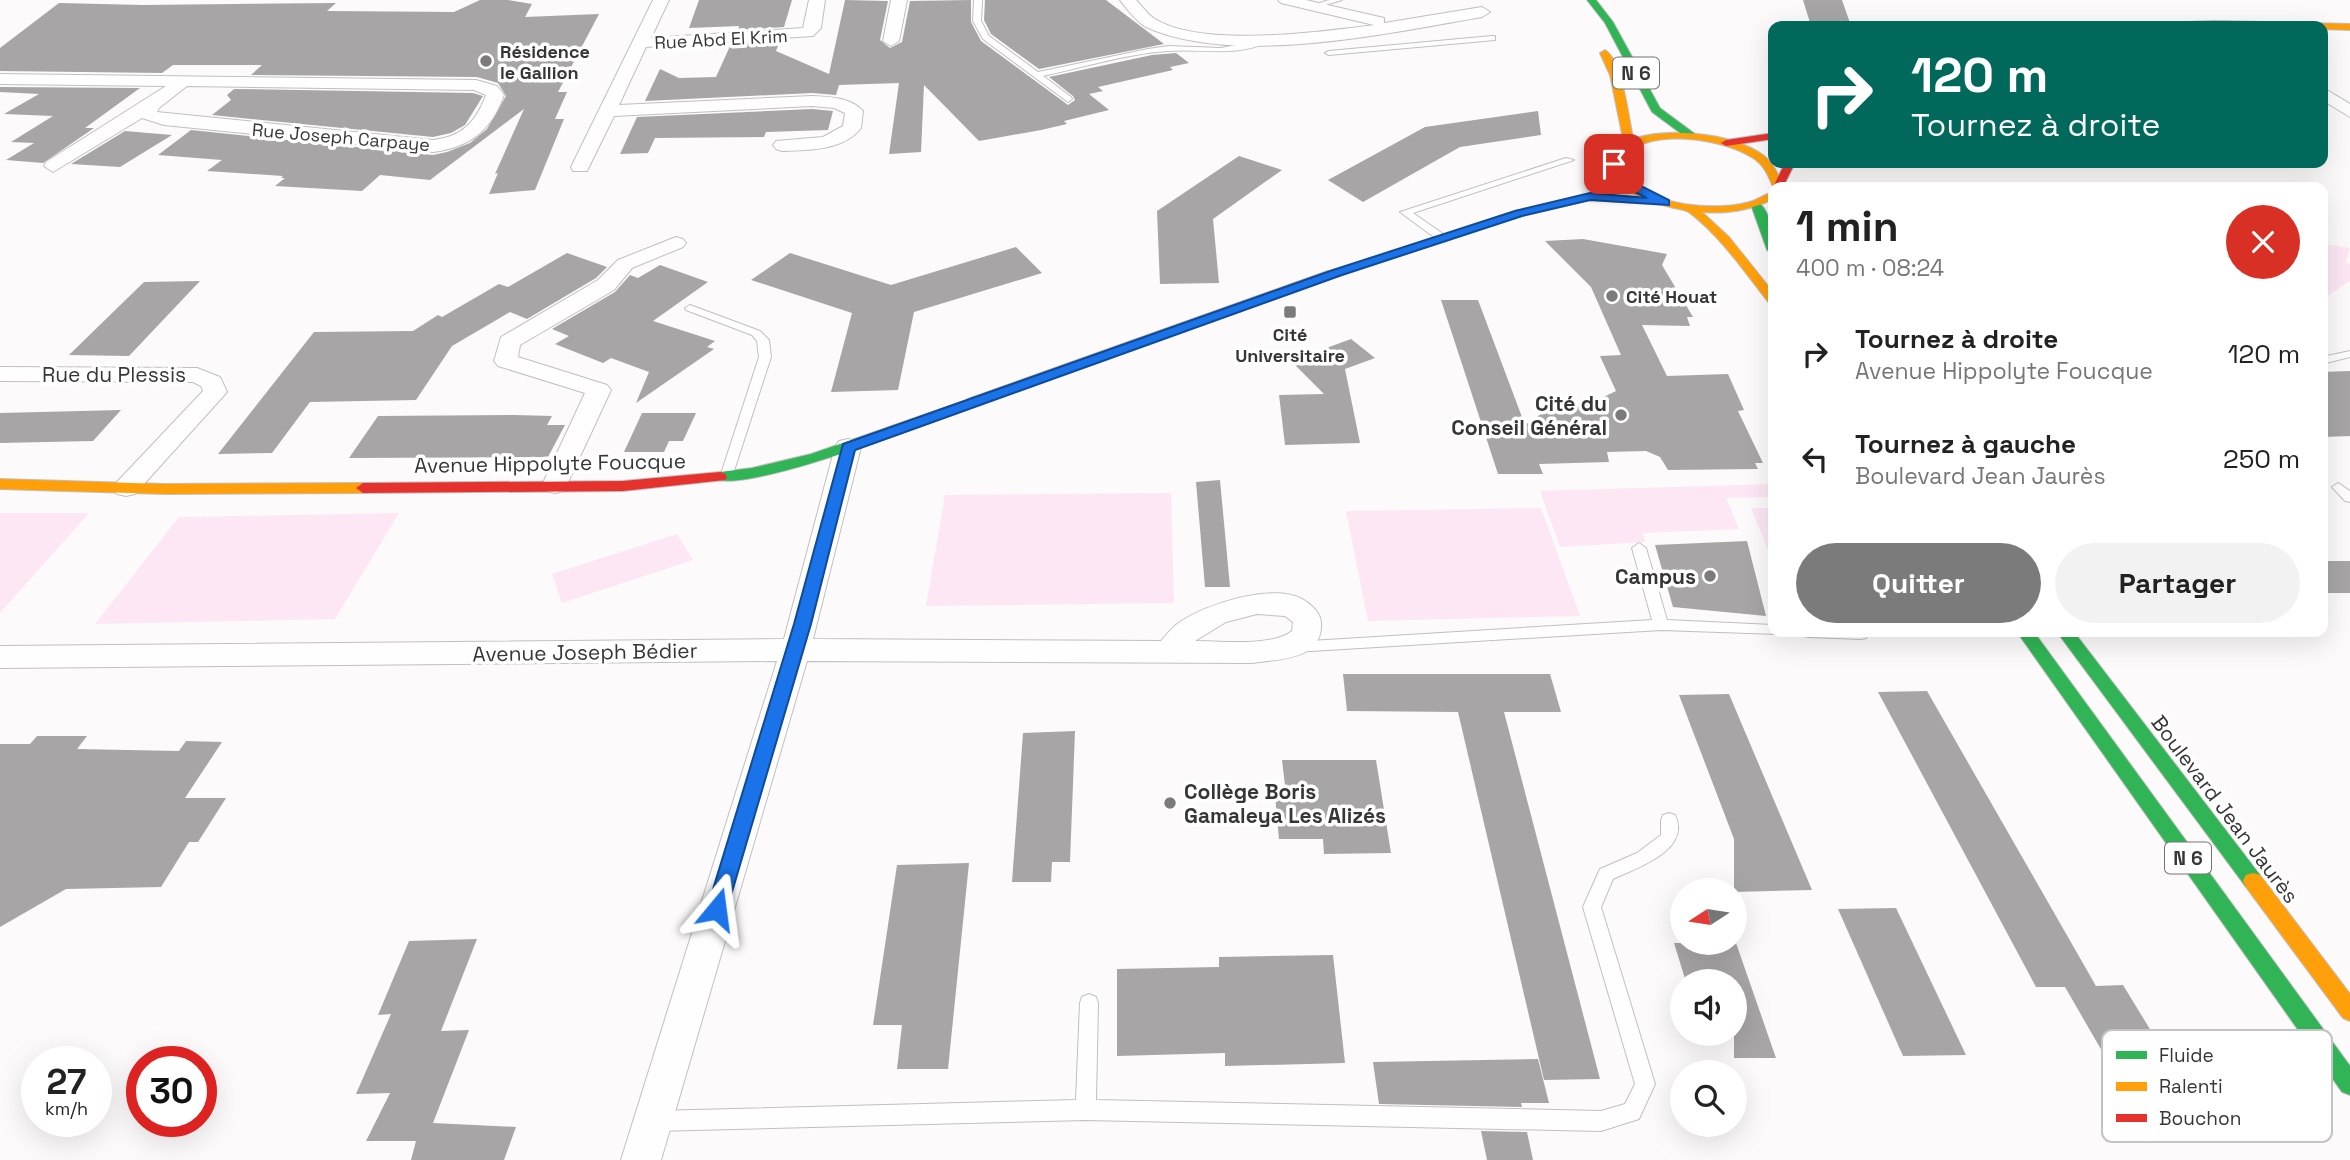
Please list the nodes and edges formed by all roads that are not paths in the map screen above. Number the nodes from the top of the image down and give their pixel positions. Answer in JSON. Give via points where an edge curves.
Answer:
{"nodes":[{"id":1,"x":661,"y":0,"type":"edge"},
{"id":2,"x":817,"y":0,"type":"edge"},
{"id":3,"x":899,"y":0,"type":"edge"},
{"id":4,"x":978,"y":0,"type":"edge"},
{"id":5,"x":1128,"y":0,"type":"edge"},
{"id":6,"x":1286,"y":0,"type":"edge"},
{"id":7,"x":1338,"y":0,"type":"edge"},
{"id":8,"x":1573,"y":0,"type":"edge"},
{"id":9,"x":1591,"y":0,"type":"edge"},
{"id":10,"x":1315,"y":6,"type":"junction"},
{"id":11,"x":2193,"y":8,"type":"dead end"},
{"id":12,"x":1482,"y":12,"type":"dead end"},
{"id":13,"x":1586,"y":18,"type":"dead end"},
{"id":14,"x":2211,"y":21,"type":"edge"},
{"id":15,"x":1402,"y":26,"type":"junction"},
{"id":16,"x":2328,"y":27,"type":"edge"},
{"id":17,"x":2350,"y":27,"type":"edge"},
{"id":18,"x":1492,"y":38,"type":"dead end"},
{"id":19,"x":891,"y":41,"type":"dead end"},
{"id":20,"x":1265,"y":41,"type":"junction"},
{"id":21,"x":1598,"y":41,"type":"dead end"},
{"id":22,"x":640,"y":43,"type":"junction"},
{"id":23,"x":1421,"y":44,"type":"junction"},
{"id":24,"x":1329,"y":52,"type":"dead end"},
{"id":25,"x":1038,"y":75,"type":"junction"},
{"id":26,"x":0,"y":79,"type":"edge"},
{"id":27,"x":184,"y":81,"type":"junction"},
{"id":28,"x":2328,"y":96,"type":"edge"},
{"id":29,"x":1068,"y":99,"type":"dead end"},
{"id":30,"x":151,"y":105,"type":"junction"},
{"id":31,"x":608,"y":111,"type":"junction"},
{"id":32,"x":2350,"y":112,"type":"edge"},
{"id":33,"x":1690,"y":136,"type":"junction"},
{"id":34,"x":1768,"y":137,"type":"edge"},
{"id":35,"x":1629,"y":143,"type":"junction"},
{"id":36,"x":1726,"y":143,"type":"junction"},
{"id":37,"x":782,"y":145,"type":"dead end"},
{"id":38,"x":1616,"y":155,"type":"junction"},
{"id":39,"x":1569,"y":160,"type":"dead end"},
{"id":40,"x":1768,"y":165,"type":"edge"},
{"id":41,"x":53,"y":166,"type":"dead end"},
{"id":42,"x":580,"y":167,"type":"dead end"},
{"id":43,"x":1599,"y":169,"type":"dead end"},
{"id":44,"x":1582,"y":181,"type":"dead end"},
{"id":45,"x":1768,"y":197,"type":"edge"},
{"id":46,"x":1665,"y":202,"type":"junction"},
{"id":47,"x":1757,"y":205,"type":"junction"},
{"id":48,"x":1691,"y":208,"type":"junction"},
{"id":49,"x":1519,"y":213,"type":"junction"},
{"id":50,"x":1768,"y":236,"type":"edge"},
{"id":51,"x":1442,"y":238,"type":"junction"},
{"id":52,"x":676,"y":243,"type":"dead end"},
{"id":53,"x":1768,"y":294,"type":"edge"},
{"id":54,"x":690,"y":308,"type":"dead end"},
{"id":55,"x":2350,"y":354,"type":"edge"},
{"id":56,"x":2328,"y":360,"type":"edge"},
{"id":57,"x":0,"y":374,"type":"edge"},
{"id":58,"x":848,"y":447,"type":"junction"},
{"id":59,"x":726,"y":477,"type":"junction"},
{"id":60,"x":0,"y":484,"type":"edge"},
{"id":61,"x":555,"y":485,"type":"junction"},
{"id":62,"x":2338,"y":487,"type":"dead end"},
{"id":63,"x":126,"y":488,"type":"junction"},
{"id":64,"x":2350,"y":498,"type":"edge"},
{"id":65,"x":1639,"y":548,"type":"dead end"},
{"id":66,"x":1661,"y":625,"type":"junction"},
{"id":67,"x":1768,"y":630,"type":"edge"},
{"id":68,"x":2029,"y":637,"type":"edge"},
{"id":69,"x":2069,"y":637,"type":"edge"},
{"id":70,"x":1292,"y":647,"type":"junction"},
{"id":71,"x":794,"y":650,"type":"junction"},
{"id":72,"x":1170,"y":650,"type":"junction"},
{"id":73,"x":0,"y":657,"type":"edge"},
{"id":74,"x":1669,"y":820,"type":"dead end"},
{"id":75,"x":1089,"y":1003,"type":"dead end"},
{"id":76,"x":2350,"y":1011,"type":"edge"},
{"id":77,"x":2311,"y":1030,"type":"edge"},
{"id":78,"x":2332,"y":1059,"type":"edge"},
{"id":79,"x":2350,"y":1084,"type":"edge"},
{"id":80,"x":1086,"y":1110,"type":"junction"},
{"id":81,"x":654,"y":1121,"type":"junction"},
{"id":82,"x":641,"y":1160,"type":"edge"}],
"edges":[{"from":1,"to":22,"type":"street"},
{"from":2,"to":22,"type":"street","name":"Rue Abd El Krim","via":[[813,28],[807,33]]},
{"from":3,"to":19,"type":"street"},
{"from":4,"to":25,"type":"lane","via":[[979,30]]},
{"from":5,"to":20,"type":"street","via":[[1138,15],[1170,31],[1221,40]]},
{"from":6,"to":10,"type":"street"},
{"from":7,"to":10,"type":"lane"},
{"from":8,"to":13,"type":"main road"},
{"from":9,"to":33,"type":"main road","number":"N 6","via":[[1609,22],[1656,110]]},
{"from":10,"to":15,"type":"street"},
{"from":11,"to":14,"type":"main road"},
{"from":12,"to":15,"type":"street"},
{"from":15,"to":20,"type":"street"},
{"from":15,"to":23,"type":"lane"},
{"from":16,"to":17,"type":"main road"},
{"from":18,"to":23,"type":"lane"},
{"from":20,"to":25,"type":"lane","via":[[1233,49],[1148,51]]},
{"from":21,"to":35,"type":"main road","number":"N 6","via":[[1615,75]]},
{"from":22,"to":31,"type":"street"},
{"from":23,"to":24,"type":"lane"},
{"from":25,"to":29,"type":"lane"},
{"from":26,"to":27,"type":"street","name":"Rue Joseph Carpaye"},
{"from":27,"to":30,"type":"street"},
{"from":27,"to":30,"type":"street","name":"Rue Joseph Carpaye","via":[[477,85],[495,95],[474,134],[433,146],[164,120],[150,116]]},
{"from":28,"to":32,"type":"street"},
{"from":30,"to":41,"type":"street"},
{"from":31,"to":37,"type":"street","via":[[811,101],[838,103],[854,111],[852,128],[840,138]]},
{"from":31,"to":42,"type":"street"},
{"from":33,"to":35,"type":"main road","number":"N 6","via":[[1667,135]]},
{"from":33,"to":36,"type":"main road","number":"N 6"},
{"from":34,"to":36,"type":"main road"},
{"from":35,"to":38,"type":"main road"},
{"from":36,"to":40,"type":"main road","number":"N 6"},
{"from":38,"to":43,"type":"main road"},
{"from":38,"to":46,"type":"main road","via":[[1614,164],[1627,184]]},
{"from":39,"to":51,"type":"lane","via":[[1405,212]]},
{"from":44,"to":49,"type":"main road","name":"Avenue Hippolyte Foucque"},
{"from":45,"to":47,"type":"main road"},
{"from":46,"to":48,"type":"main road"},
{"from":46,"to":49,"type":"main road","name":"Avenue Hippolyte Foucque","via":[[1590,197]]},
{"from":47,"to":48,"type":"main road"},
{"from":47,"to":50,"type":"main road"},
{"from":48,"to":53,"type":"main road","via":[[1725,239]]},
{"from":49,"to":51,"type":"main road","name":"Avenue Hippolyte Foucque"},
{"from":51,"to":58,"type":"main road","name":"Avenue Hippolyte Foucque"},
{"from":52,"to":61,"type":"street","via":[[625,264],[606,285],[509,342],[506,361],[599,390]]},
{"from":54,"to":59,"type":"lane","via":[[756,333],[763,340],[765,357]]},
{"from":55,"to":56,"type":"lane"},
{"from":57,"to":63,"type":"street","name":"Rue du Plessis","via":[[197,375],[212,382],[215,392]]},
{"from":58,"to":59,"type":"main road","name":"Avenue Hippolyte Foucque"},
{"from":58,"to":71,"type":"street"},
{"from":59,"to":61,"type":"main road","name":"Avenue Hippolyte Foucque","via":[[622,486]]},
{"from":60,"to":63,"type":"main road","name":"Avenue Hippolyte Foucque"},
{"from":61,"to":63,"type":"main road","name":"Avenue Hippolyte Foucque"},
{"from":62,"to":64,"type":"lane"},
{"from":65,"to":66,"type":"lane"},
{"from":66,"to":67,"type":"lane"},
{"from":66,"to":70,"type":"lane"},
{"from":68,"to":77,"type":"main road","number":"N 6"},
{"from":69,"to":76,"type":"main road","name":"Boulevard Jean Jaurès","number":"N 6"},
{"from":70,"to":72,"type":"street","name":"Avenue Joseph Bédier","via":[[1252,652]]},
{"from":70,"to":72,"type":"street","via":[[1307,635],[1307,618],[1292,606],[1256,604],[1217,614],[1188,630]]},
{"from":71,"to":72,"type":"street","name":"Avenue Joseph Bédier"},
{"from":71,"to":73,"type":"street","name":"Avenue Joseph Bédier"},
{"from":71,"to":81,"type":"street"},
{"from":74,"to":80,"type":"lane","via":[[1669,838],[1643,858],[1606,874],[1592,908],[1645,1084],[1632,1112],[1601,1121]]},
{"from":75,"to":80,"type":"lane"},
{"from":78,"to":79,"type":"main road","number":"N 6"},
{"from":80,"to":81,"type":"lane"},
{"from":81,"to":82,"type":"street"}]}
